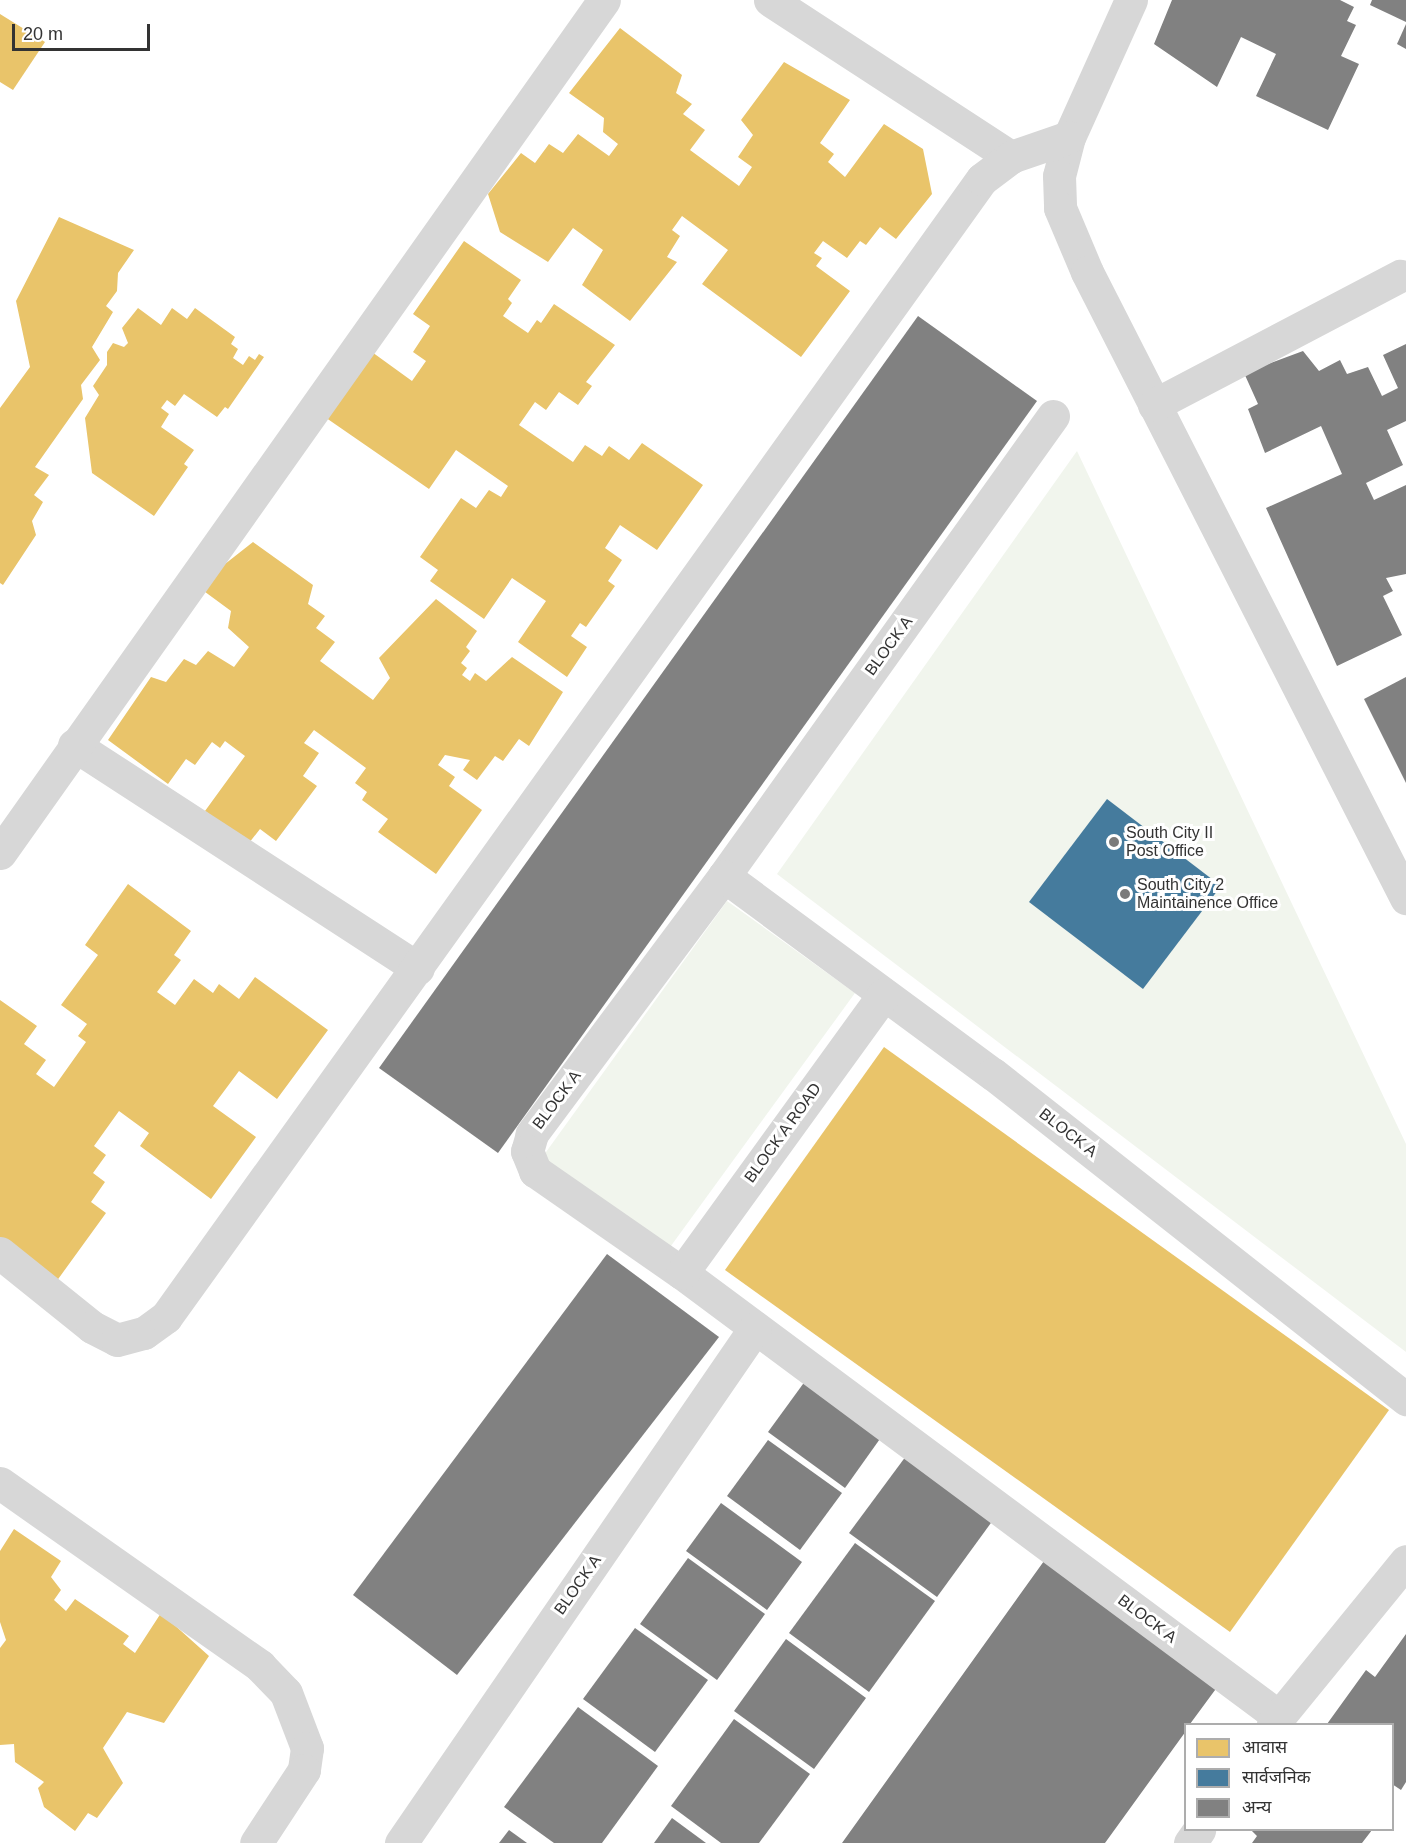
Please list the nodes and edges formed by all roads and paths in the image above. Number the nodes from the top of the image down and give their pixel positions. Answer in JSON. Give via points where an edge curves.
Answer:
{"nodes":[{"id":1,"x":604,"y":0,"type":"edge"},
{"id":2,"x":770,"y":0,"type":"edge"},
{"id":3,"x":1131,"y":0,"type":"edge"},
{"id":4,"x":1069,"y":137,"type":"junction"},
{"id":5,"x":1011,"y":156,"type":"junction"},
{"id":6,"x":1400,"y":276,"type":"dead end"},
{"id":7,"x":1154,"y":405,"type":"junction"},
{"id":8,"x":1053,"y":416,"type":"dead end"},
{"id":9,"x":74,"y":745,"type":"junction"},
{"id":10,"x":0,"y":853,"type":"edge"},
{"id":11,"x":724,"y":876,"type":"junction"},
{"id":12,"x":1406,"y":898,"type":"edge"},
{"id":13,"x":418,"y":968,"type":"junction"},
{"id":14,"x":885,"y":994,"type":"junction"},
{"id":15,"x":0,"y":1253,"type":"edge"},
{"id":16,"x":682,"y":1273,"type":"junction"},
{"id":17,"x":756,"y":1328,"type":"junction"},
{"id":18,"x":1406,"y":1399,"type":"edge"},
{"id":19,"x":0,"y":1483,"type":"edge"},
{"id":20,"x":1406,"y":1561,"type":"edge"},
{"id":21,"x":1276,"y":1720,"type":"edge"},
{"id":22,"x":256,"y":1843,"type":"edge"},
{"id":23,"x":401,"y":1843,"type":"edge"}],
"edges":[{"from":1,"to":9,"type":"street"},
{"from":2,"to":5,"type":"street"},
{"from":3,"to":4,"type":"street"},
{"from":4,"to":5,"type":"street"},
{"from":4,"to":7,"type":"street","via":[[1059,176],[1060,208],[1087,273]]},
{"from":5,"to":13,"type":"street","via":[[982,179],[947,226]]},
{"from":6,"to":7,"type":"street"},
{"from":7,"to":12,"type":"street"},
{"from":8,"to":11,"type":"street","name":"BLOCK A"},
{"from":9,"to":10,"type":"street"},
{"from":9,"to":13,"type":"street"},
{"from":11,"to":14,"type":"street","name":"BLOCK A"},
{"from":11,"to":16,"type":"street","name":"BLOCK A","via":[[532,1134],[527,1150],[535,1171]]},
{"from":13,"to":15,"type":"street","via":[[166,1317],[144,1334],[117,1340],[92,1327]]},
{"from":14,"to":16,"type":"street","name":"BLOCK A ROAD"},
{"from":14,"to":18,"type":"street","name":"BLOCK A"},
{"from":16,"to":17,"type":"street","name":"BLOCK A"},
{"from":17,"to":21,"type":"street","name":"BLOCK A"},
{"from":17,"to":23,"type":"street","name":"BLOCK A"},
{"from":19,"to":22,"type":"street","via":[[260,1666],[286,1693],[307,1748],[304,1770]]},
{"from":20,"to":21,"type":"street","name":"BLOCK A"}]}
